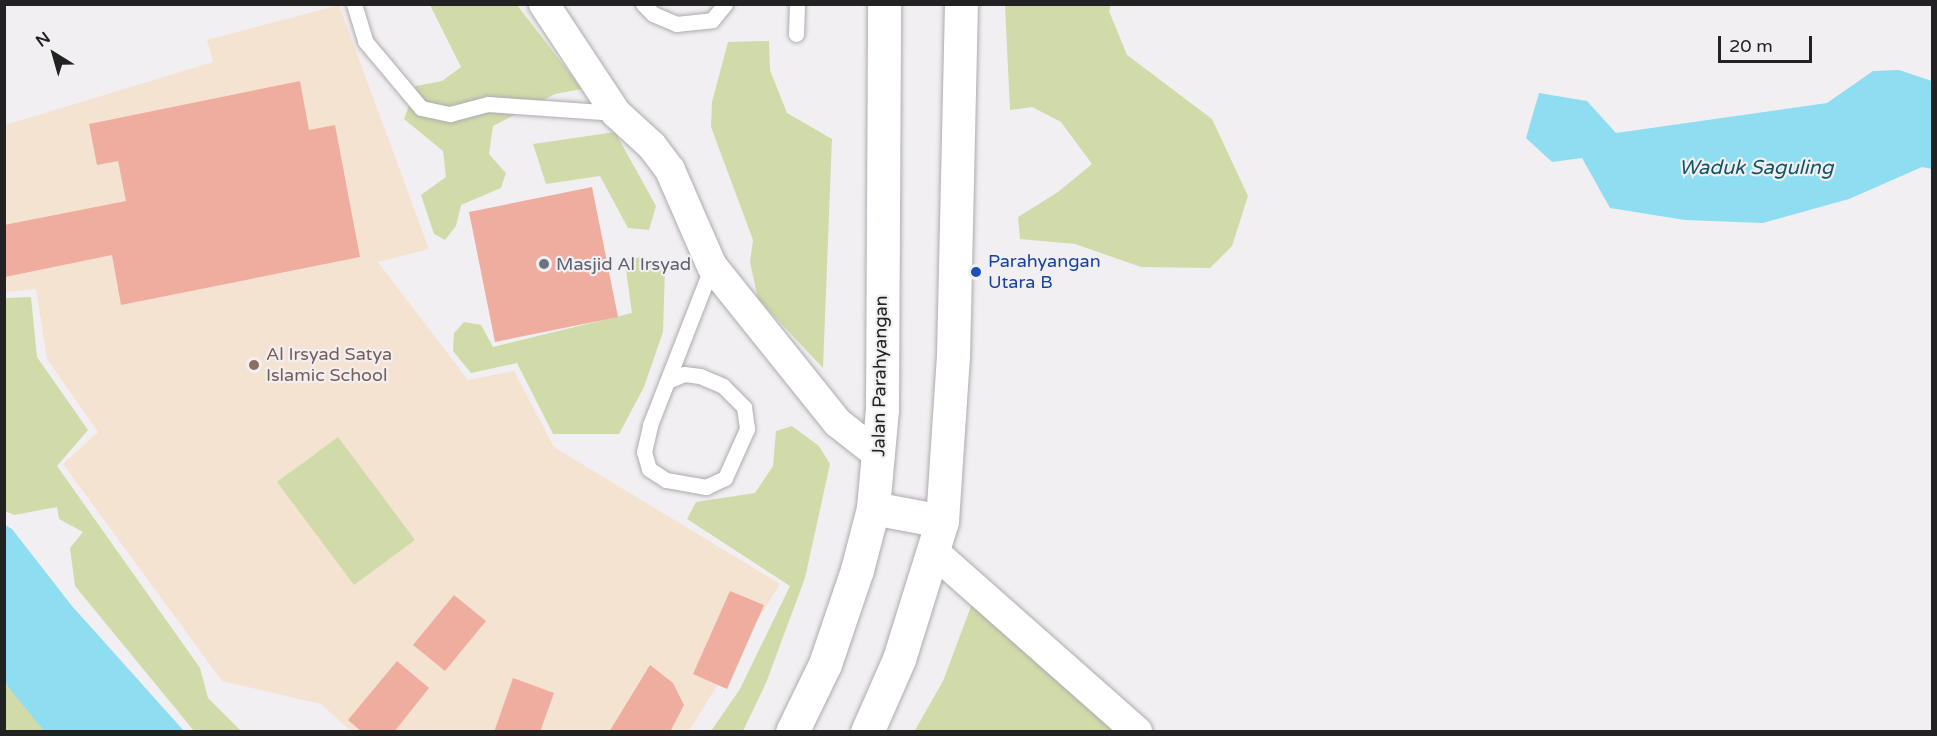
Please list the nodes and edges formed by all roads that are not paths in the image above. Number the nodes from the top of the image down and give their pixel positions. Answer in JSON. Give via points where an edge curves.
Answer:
{"nodes":[{"id":1,"x":354,"y":4,"type":"edge"},
{"id":2,"x":544,"y":4,"type":"edge"},
{"id":3,"x":643,"y":4,"type":"edge"},
{"id":4,"x":725,"y":4,"type":"edge"},
{"id":5,"x":797,"y":4,"type":"edge"},
{"id":6,"x":884,"y":4,"type":"edge"},
{"id":7,"x":961,"y":4,"type":"edge"},
{"id":8,"x":796,"y":34,"type":"dead end"},
{"id":9,"x":616,"y":113,"type":"junction"},
{"id":10,"x":712,"y":266,"type":"junction"},
{"id":11,"x":670,"y":380,"type":"junction"},
{"id":12,"x":879,"y":456,"type":"junction"},
{"id":13,"x":873,"y":508,"type":"junction"},
{"id":14,"x":942,"y":521,"type":"junction"},
{"id":15,"x":935,"y":553,"type":"junction"},
{"id":16,"x":792,"y":732,"type":"edge"},
{"id":17,"x":867,"y":732,"type":"edge"},
{"id":18,"x":1137,"y":732,"type":"edge"}],
"edges":[{"from":1,"to":9,"type":"lane","via":[[365,41],[402,90],[421,108],[450,114],[488,104]]},
{"from":2,"to":9,"type":"street"},
{"from":3,"to":4,"type":"lane","via":[[653,14],[675,24],[712,20]]},
{"from":5,"to":8,"type":"lane"},
{"from":6,"to":12,"type":"main road","name":"Jalan Parahyangan"},
{"from":7,"to":14,"type":"main road","via":[[953,356]]},
{"from":9,"to":10,"type":"street","via":[[652,146],[670,170]]},
{"from":10,"to":11,"type":"lane"},
{"from":10,"to":12,"type":"street","via":[[838,423]]},
{"from":11,"to":11,"type":"lane","via":[[684,374],[700,376],[723,386],[744,407],[747,429],[725,478],[706,487],[666,480],[649,469],[644,452],[648,434]]},
{"from":12,"to":13,"type":"main road","name":"Jalan Parahyangan"},
{"from":13,"to":14,"type":"main road"},
{"from":13,"to":16,"type":"main road","name":"Jalan Parahyangan","via":[[825,664]]},
{"from":14,"to":15,"type":"main road"},
{"from":15,"to":17,"type":"main road","via":[[899,659]]},
{"from":15,"to":18,"type":"street"}]}
